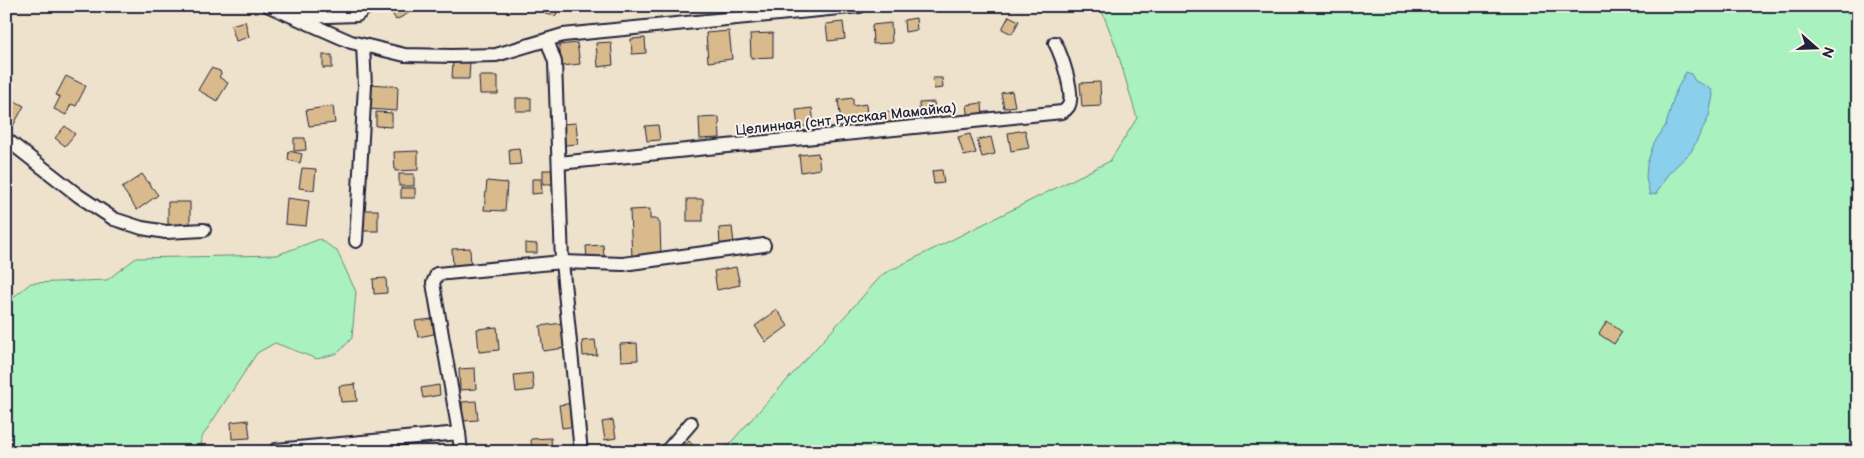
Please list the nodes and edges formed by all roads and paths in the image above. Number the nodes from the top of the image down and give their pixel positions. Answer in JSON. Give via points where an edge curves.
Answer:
{"nodes":[{"id":1,"x":270,"y":6,"type":"edge"},
{"id":2,"x":368,"y":6,"type":"edge"},
{"id":3,"x":860,"y":6,"type":"edge"},
{"id":4,"x":808,"y":8,"type":"edge"},
{"id":5,"x":296,"y":17,"type":"junction"},
{"id":6,"x":547,"y":40,"type":"junction"},
{"id":7,"x":1055,"y":42,"type":"dead end"},
{"id":8,"x":363,"y":45,"type":"junction"},
{"id":9,"x":6,"y":139,"type":"edge"},
{"id":10,"x":559,"y":164,"type":"junction"},
{"id":11,"x":204,"y":230,"type":"dead end"},
{"id":12,"x":356,"y":241,"type":"dead end"},
{"id":13,"x":764,"y":245,"type":"dead end"},
{"id":14,"x":562,"y":262,"type":"junction"},
{"id":15,"x":691,"y":423,"type":"dead end"},
{"id":16,"x":459,"y":433,"type":"junction"},
{"id":17,"x":276,"y":450,"type":"dead end"},
{"id":18,"x":461,"y":452,"type":"edge"},
{"id":19,"x":581,"y":452,"type":"edge"},
{"id":20,"x":666,"y":452,"type":"edge"}],
"edges":[{"from":1,"to":5,"type":"street"},
{"from":2,"to":5,"type":"street","via":[[357,15]]},
{"from":3,"to":4,"type":"street"},
{"from":4,"to":6,"type":"street","via":[[563,35]]},
{"from":5,"to":8,"type":"street"},
{"from":6,"to":8,"type":"street","via":[[496,55],[405,55]]},
{"from":6,"to":10,"type":"street","via":[[555,62]]},
{"from":7,"to":10,"type":"street","name":"Целинная (снт Русская Мамайка)","via":[[1070,92],[1069,105],[1062,112]]},
{"from":8,"to":12,"type":"street","via":[[365,86]]},
{"from":9,"to":11,"type":"street","via":[[114,219],[166,232]]},
{"from":10,"to":14,"type":"street"},
{"from":13,"to":14,"type":"street","via":[[623,264]]},
{"from":14,"to":16,"type":"street","via":[[438,274],[433,283]]},
{"from":14,"to":19,"type":"street"},
{"from":15,"to":20,"type":"street"},
{"from":16,"to":17,"type":"street"},
{"from":16,"to":18,"type":"street"}]}
